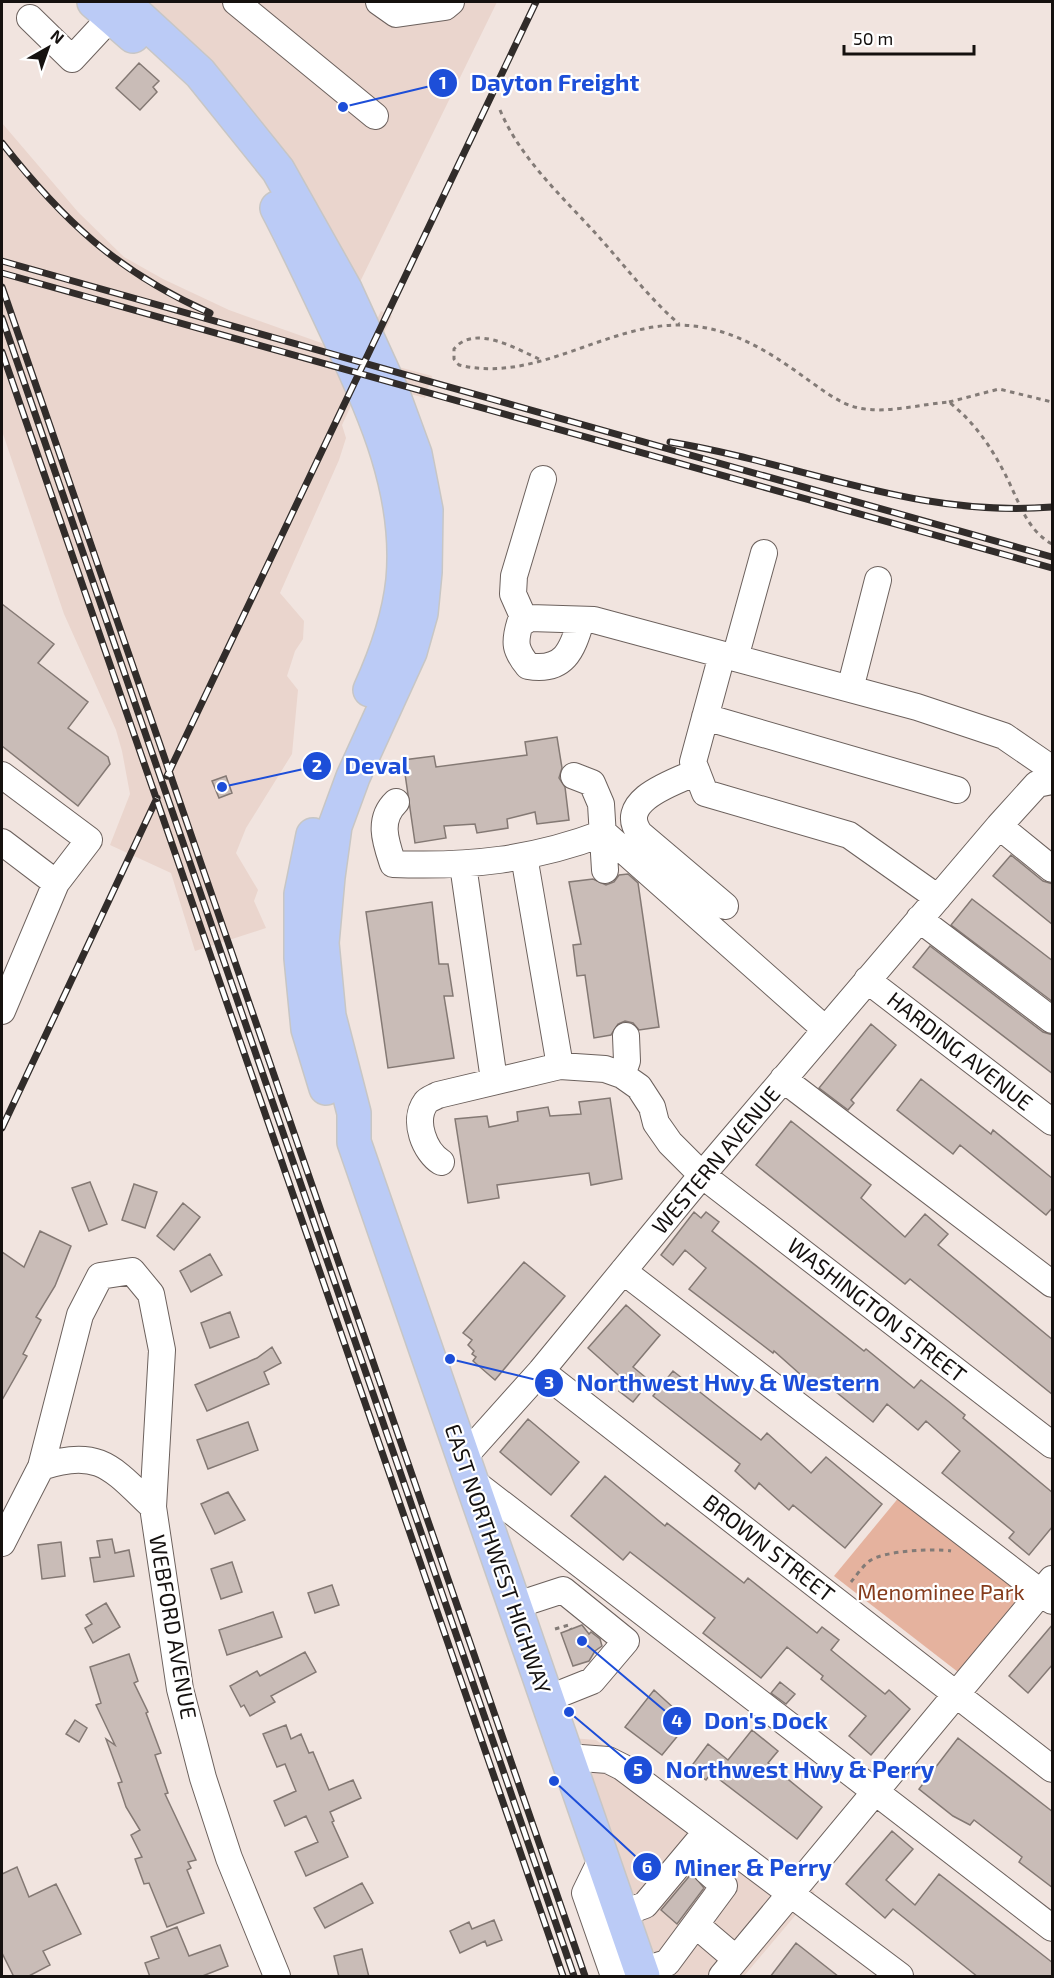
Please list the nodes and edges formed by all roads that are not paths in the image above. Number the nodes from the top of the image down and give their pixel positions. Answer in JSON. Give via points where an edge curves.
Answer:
{"nodes":[{"id":1,"x":236,"y":2,"type":"edge"},
{"id":2,"x":379,"y":2,"type":"edge"},
{"id":3,"x":451,"y":2,"type":"edge"},
{"id":4,"x":109,"y":7,"type":"edge"},
{"id":5,"x":30,"y":18,"type":"dead end"},
{"id":6,"x":375,"y":117,"type":"dead end"},
{"id":7,"x":543,"y":479,"type":"dead end"},
{"id":8,"x":764,"y":553,"type":"dead end"},
{"id":9,"x":878,"y":580,"type":"dead end"},
{"id":10,"x":525,"y":621,"type":"junction"},
{"id":11,"x":581,"y":621,"type":"junction"},
{"id":12,"x":728,"y":657,"type":"junction"},
{"id":13,"x":850,"y":689,"type":"junction"},
{"id":14,"x":705,"y":717,"type":"junction"},
{"id":15,"x":1053,"y":769,"type":"edge"},
{"id":16,"x":697,"y":772,"type":"junction"},
{"id":17,"x":2,"y":775,"type":"edge"},
{"id":18,"x":574,"y":776,"type":"dead end"},
{"id":19,"x":1053,"y":781,"type":"edge"},
{"id":20,"x":957,"y":790,"type":"dead end"},
{"id":21,"x":396,"y":802,"type":"dead end"},
{"id":22,"x":999,"y":826,"type":"junction"},
{"id":23,"x":604,"y":833,"type":"junction"},
{"id":24,"x":2,"y":842,"type":"edge"},
{"id":25,"x":524,"y":856,"type":"junction"},
{"id":26,"x":463,"y":865,"type":"junction"},
{"id":27,"x":1053,"y":869,"type":"edge"},
{"id":28,"x":605,"y":870,"type":"dead end"},
{"id":29,"x":56,"y":883,"type":"junction"},
{"id":30,"x":938,"y":898,"type":"junction"},
{"id":31,"x":725,"y":906,"type":"dead end"},
{"id":32,"x":919,"y":919,"type":"junction"},
{"id":33,"x":867,"y":980,"type":"junction"},
{"id":34,"x":2,"y":1011,"type":"edge"},
{"id":35,"x":1053,"y":1020,"type":"edge"},
{"id":36,"x":825,"y":1029,"type":"junction"},
{"id":37,"x":626,"y":1036,"type":"dead end"},
{"id":38,"x":560,"y":1066,"type":"junction"},
{"id":39,"x":622,"y":1074,"type":"junction"},
{"id":40,"x":783,"y":1079,"type":"junction"},
{"id":41,"x":494,"y":1080,"type":"junction"},
{"id":42,"x":1053,"y":1122,"type":"edge"},
{"id":43,"x":441,"y":1162,"type":"dead end"},
{"id":44,"x":702,"y":1174,"type":"junction"},
{"id":45,"x":623,"y":1271,"type":"junction"},
{"id":46,"x":1053,"y":1284,"type":"edge"},
{"id":47,"x":541,"y":1371,"type":"junction"},
{"id":48,"x":1053,"y":1445,"type":"edge"},
{"id":49,"x":41,"y":1467,"type":"junction"},
{"id":50,"x":467,"y":1469,"type":"junction"},
{"id":51,"x":153,"y":1507,"type":"junction"},
{"id":52,"x":2,"y":1542,"type":"edge"},
{"id":53,"x":1049,"y":1591,"type":"edge"},
{"id":54,"x":514,"y":1606,"type":"junction"},
{"id":55,"x":958,"y":1694,"type":"junction"},
{"id":56,"x":547,"y":1698,"type":"junction"},
{"id":57,"x":567,"y":1757,"type":"junction"},
{"id":58,"x":1053,"y":1769,"type":"edge"},
{"id":59,"x":876,"y":1791,"type":"junction"},
{"id":60,"x":715,"y":1837,"type":"junction"},
{"id":61,"x":602,"y":1858,"type":"junction"},
{"id":62,"x":790,"y":1893,"type":"junction"},
{"id":63,"x":621,"y":1914,"type":"junction"},
{"id":64,"x":696,"y":1924,"type":"junction"},
{"id":65,"x":1053,"y":1928,"type":"edge"},
{"id":66,"x":729,"y":1968,"type":"edge"},
{"id":67,"x":633,"y":1975,"type":"edge"},
{"id":68,"x":277,"y":1977,"type":"edge"},
{"id":69,"x":900,"y":1977,"type":"edge"}],
"edges":[{"from":1,"to":6,"type":"street"},
{"from":2,"to":3,"type":"street","via":[[396,14],[445,7]]},
{"from":4,"to":5,"type":"street","via":[[72,59]]},
{"from":4,"to":50,"type":"main road","name":"EAST NORTHWEST HIGHWAY","via":[[200,74],[278,170],[345,289],[393,394],[415,454],[426,510],[421,613],[410,652],[335,826],[322,943],[329,1016],[354,1113],[354,1142]]},
{"from":7,"to":10,"type":"street","via":[[514,576],[513,594]]},
{"from":8,"to":12,"type":"street"},
{"from":9,"to":13,"type":"street"},
{"from":10,"to":11,"type":"street"},
{"from":10,"to":11,"type":"street","via":[[520,623],[515,639],[516,651],[528,666],[542,668],[552,666],[569,651]]},
{"from":11,"to":12,"type":"street","via":[[594,620]]},
{"from":12,"to":13,"type":"street"},
{"from":12,"to":14,"type":"street"},
{"from":13,"to":15,"type":"street","via":[[1004,736]]},
{"from":14,"to":16,"type":"street","via":[[693,762]]},
{"from":14,"to":20,"type":"street"},
{"from":16,"to":30,"type":"street","via":[[705,793],[849,835]]},
{"from":16,"to":31,"type":"street","via":[[652,793],[637,809],[633,825]]},
{"from":17,"to":29,"type":"street","via":[[89,840]]},
{"from":18,"to":23,"type":"street","via":[[592,783],[602,804]]},
{"from":19,"to":22,"type":"street","name":"WESTERN AVENUE","via":[[1037,784]]},
{"from":21,"to":26,"type":"street","via":[[385,818],[385,841],[393,864]]},
{"from":22,"to":27,"type":"street"},
{"from":22,"to":30,"type":"street","name":"WESTERN AVENUE"},
{"from":23,"to":25,"type":"street","via":[[558,850]]},
{"from":23,"to":28,"type":"street"},
{"from":23,"to":36,"type":"street"},
{"from":24,"to":29,"type":"street"},
{"from":25,"to":26,"type":"street"},
{"from":25,"to":38,"type":"street"},
{"from":26,"to":41,"type":"street"},
{"from":29,"to":34,"type":"street"},
{"from":30,"to":32,"type":"street","name":"WESTERN AVENUE"},
{"from":32,"to":33,"type":"street","name":"WESTERN AVENUE"},
{"from":32,"to":35,"type":"street"},
{"from":33,"to":36,"type":"street","name":"WESTERN AVENUE"},
{"from":33,"to":42,"type":"street","name":"HARDING AVENUE"},
{"from":36,"to":40,"type":"street","name":"WESTERN AVENUE"},
{"from":37,"to":39,"type":"street"},
{"from":38,"to":39,"type":"street"},
{"from":38,"to":41,"type":"street"},
{"from":39,"to":44,"type":"street","name":"WASHINGTON STREET","via":[[639,1087],[670,1143]]},
{"from":40,"to":44,"type":"street","name":"WESTERN AVENUE"},
{"from":40,"to":46,"type":"street"},
{"from":41,"to":43,"type":"street","via":[[426,1102],[421,1115],[423,1140],[431,1156]]},
{"from":44,"to":45,"type":"street","name":"WESTERN AVENUE"},
{"from":44,"to":48,"type":"street","name":"WASHINGTON STREET"},
{"from":45,"to":47,"type":"street","name":"WESTERN AVENUE"},
{"from":45,"to":53,"type":"street"},
{"from":47,"to":50,"type":"street","name":"WESTERN AVENUE"},
{"from":47,"to":55,"type":"street","name":"BROWN STREET"},
{"from":49,"to":51,"type":"street","via":[[81,1458],[100,1462]]},
{"from":49,"to":51,"type":"street","name":"WEBFORD AVENUE","via":[[80,1315],[100,1276],[132,1271],[151,1294],[162,1350]]},
{"from":49,"to":52,"type":"street"},
{"from":50,"to":54,"type":"main road","name":"EAST NORTHWEST HIGHWAY"},
{"from":50,"to":59,"type":"street"},
{"from":51,"to":68,"type":"street","name":"WEBFORD AVENUE","via":[[180,1689],[200,1767],[229,1858]]},
{"from":53,"to":55,"type":"street"},
{"from":54,"to":56,"type":"main road","name":"EAST NORTHWEST HIGHWAY"},
{"from":54,"to":56,"type":"street","via":[[563,1590],[626,1641],[592,1681]]},
{"from":55,"to":58,"type":"street","name":"BROWN STREET"},
{"from":55,"to":59,"type":"street"},
{"from":56,"to":57,"type":"main road","name":"EAST NORTHWEST HIGHWAY"},
{"from":57,"to":60,"type":"street","via":[[608,1760]]},
{"from":57,"to":61,"type":"main road","name":"EAST NORTHWEST HIGHWAY"},
{"from":59,"to":62,"type":"street"},
{"from":59,"to":65,"type":"street"},
{"from":60,"to":62,"type":"street"},
{"from":60,"to":63,"type":"street","via":[[645,1905]]},
{"from":60,"to":64,"type":"street","via":[[706,1870],[724,1886]]},
{"from":61,"to":63,"type":"main road","name":"EAST NORTHWEST HIGHWAY"},
{"from":61,"to":67,"type":"street","via":[[585,1893]]},
{"from":62,"to":66,"type":"street"},
{"from":62,"to":69,"type":"street"},
{"from":63,"to":67,"type":"main road","name":"EAST NORTHWEST HIGHWAY"},
{"from":64,"to":66,"type":"street"},
{"from":64,"to":67,"type":"street","via":[[667,1963]]}]}
